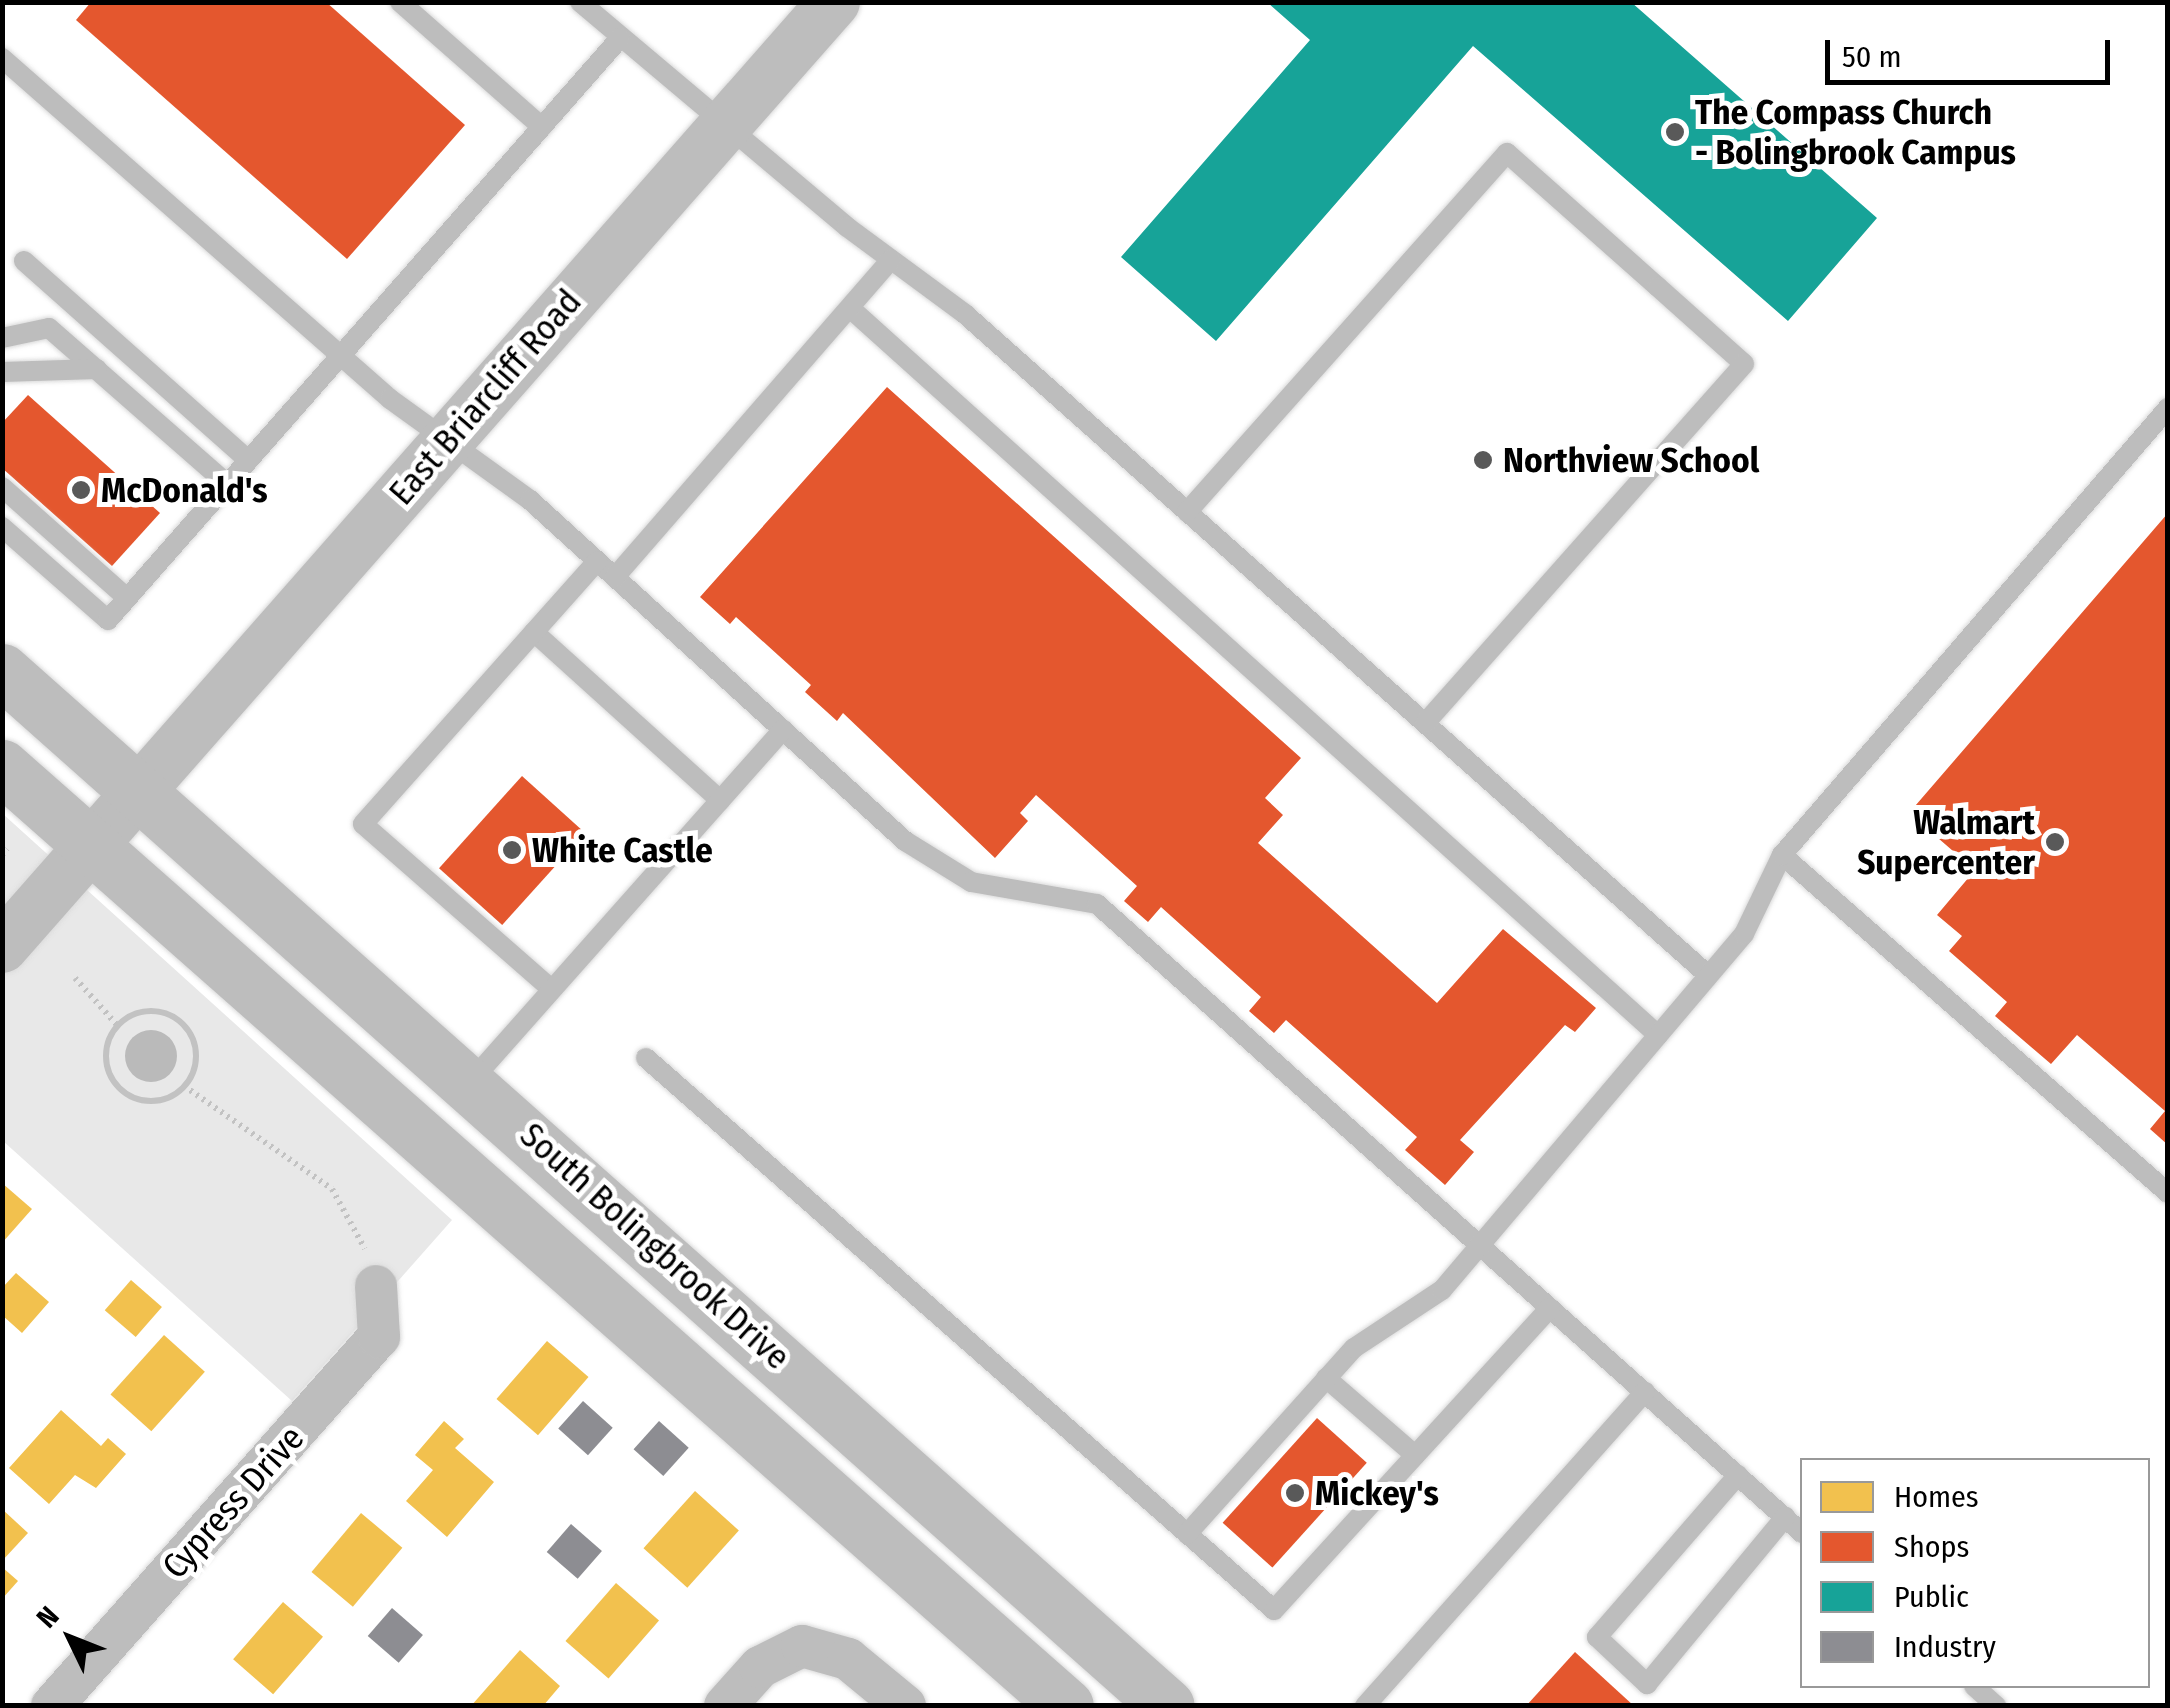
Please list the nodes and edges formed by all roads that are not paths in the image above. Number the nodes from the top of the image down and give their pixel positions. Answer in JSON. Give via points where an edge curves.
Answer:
{"nodes":[{"id":1,"x":400,"y":2,"type":"edge"},
{"id":2,"x":580,"y":2,"type":"edge"},
{"id":3,"x":834,"y":2,"type":"edge"},
{"id":4,"x":620,"y":38,"type":"junction"},
{"id":5,"x":2,"y":58,"type":"edge"},
{"id":6,"x":728,"y":122,"type":"junction"},
{"id":7,"x":542,"y":128,"type":"junction"},
{"id":8,"x":891,"y":260,"type":"junction"},
{"id":9,"x":24,"y":262,"type":"dead end"},
{"id":10,"x":850,"y":308,"type":"junction"},
{"id":11,"x":2,"y":338,"type":"edge"},
{"id":12,"x":341,"y":356,"type":"junction"},
{"id":13,"x":97,"y":368,"type":"junction"},
{"id":14,"x":2,"y":372,"type":"edge"},
{"id":15,"x":2168,"y":408,"type":"edge"},
{"id":16,"x":446,"y":440,"type":"junction"},
{"id":17,"x":248,"y":460,"type":"junction"},
{"id":18,"x":227,"y":484,"type":"junction"},
{"id":19,"x":2,"y":487,"type":"edge"},
{"id":20,"x":1188,"y":512,"type":"junction"},
{"id":21,"x":2,"y":527,"type":"edge"},
{"id":22,"x":598,"y":561,"type":"junction"},
{"id":23,"x":615,"y":577,"type":"junction"},
{"id":24,"x":127,"y":598,"type":"junction"},
{"id":25,"x":534,"y":632,"type":"junction"},
{"id":26,"x":2,"y":672,"type":"edge"},
{"id":27,"x":1424,"y":723,"type":"junction"},
{"id":28,"x":783,"y":730,"type":"junction"},
{"id":29,"x":2,"y":767,"type":"edge"},
{"id":30,"x":137,"y":791,"type":"junction"},
{"id":31,"x":720,"y":800,"type":"junction"},
{"id":32,"x":90,"y":845,"type":"junction"},
{"id":33,"x":1782,"y":855,"type":"junction"},
{"id":34,"x":2,"y":947,"type":"edge"},
{"id":35,"x":1708,"y":975,"type":"junction"},
{"id":36,"x":549,"y":987,"type":"junction"},
{"id":37,"x":1658,"y":1034,"type":"junction"},
{"id":38,"x":646,"y":1058,"type":"dead end"},
{"id":39,"x":471,"y":1082,"type":"junction"},
{"id":40,"x":2168,"y":1193,"type":"edge"},
{"id":41,"x":1479,"y":1244,"type":"junction"},
{"id":42,"x":376,"y":1286,"type":"road end"},
{"id":43,"x":1550,"y":1308,"type":"junction"},
{"id":44,"x":1326,"y":1378,"type":"junction"},
{"id":45,"x":1645,"y":1392,"type":"junction"},
{"id":46,"x":1415,"y":1455,"type":"junction"},
{"id":47,"x":1738,"y":1475,"type":"junction"},
{"id":48,"x":1785,"y":1518,"type":"junction"},
{"id":49,"x":1800,"y":1531,"type":"edge"},
{"id":50,"x":1187,"y":1534,"type":"junction"},
{"id":51,"x":1976,"y":1688,"type":"edge"},
{"id":52,"x":52,"y":1706,"type":"edge"},
{"id":53,"x":725,"y":1706,"type":"edge"},
{"id":54,"x":906,"y":1706,"type":"edge"},
{"id":55,"x":1066,"y":1706,"type":"edge"},
{"id":56,"x":1168,"y":1706,"type":"edge"},
{"id":57,"x":1365,"y":1706,"type":"edge"},
{"id":58,"x":1996,"y":1706,"type":"edge"}],
"edges":[{"from":1,"to":7,"type":"lane"},
{"from":2,"to":4,"type":"lane"},
{"from":3,"to":6,"type":"street","name":"East Briarcliff Road"},
{"from":4,"to":6,"type":"lane"},
{"from":4,"to":7,"type":"lane"},
{"from":5,"to":12,"type":"lane"},
{"from":6,"to":8,"type":"lane"},
{"from":6,"to":16,"type":"street","name":"East Briarcliff Road"},
{"from":7,"to":12,"type":"lane"},
{"from":8,"to":10,"type":"lane"},
{"from":8,"to":20,"type":"lane"},
{"from":9,"to":17,"type":"lane"},
{"from":10,"to":23,"type":"lane"},
{"from":10,"to":37,"type":"lane"},
{"from":11,"to":13,"type":"lane","via":[[49,328]]},
{"from":12,"to":16,"type":"lane"},
{"from":12,"to":17,"type":"lane"},
{"from":13,"to":14,"type":"lane"},
{"from":13,"to":18,"type":"lane"},
{"from":15,"to":33,"type":"lane"},
{"from":16,"to":22,"type":"lane"},
{"from":16,"to":30,"type":"street","name":"East Briarcliff Road"},
{"from":17,"to":18,"type":"lane"},
{"from":18,"to":24,"type":"lane"},
{"from":19,"to":24,"type":"lane"},
{"from":20,"to":27,"type":"lane"},
{"from":20,"to":27,"type":"lane","via":[[1507,153],[1744,364]]},
{"from":21,"to":24,"type":"lane","via":[[108,620]]},
{"from":22,"to":23,"type":"lane"},
{"from":22,"to":25,"type":"lane"},
{"from":23,"to":28,"type":"lane"},
{"from":25,"to":31,"type":"lane"},
{"from":25,"to":36,"type":"lane","via":[[362,824]]},
{"from":26,"to":30,"type":"main road","name":"South Bolingbrook Drive"},
{"from":27,"to":35,"type":"lane"},
{"from":28,"to":31,"type":"lane"},
{"from":28,"to":41,"type":"lane","via":[[905,841],[971,882],[1097,904]]},
{"from":29,"to":32,"type":"main road","name":"South Bolingbrook Drive"},
{"from":30,"to":32,"type":"street","name":"East Briarcliff Road"},
{"from":30,"to":39,"type":"main road","name":"South Bolingbrook Drive"},
{"from":31,"to":36,"type":"lane"},
{"from":32,"to":34,"type":"street","name":"East Briarcliff Road"},
{"from":32,"to":55,"type":"main road","name":"South Bolingbrook Drive"},
{"from":33,"to":35,"type":"lane","via":[[1744,934]]},
{"from":33,"to":40,"type":"lane"},
{"from":35,"to":37,"type":"lane"},
{"from":36,"to":39,"type":"lane"},
{"from":37,"to":41,"type":"lane"},
{"from":38,"to":50,"type":"lane"},
{"from":39,"to":56,"type":"main road","name":"South Bolingbrook Drive"},
{"from":41,"to":43,"type":"lane"},
{"from":41,"to":44,"type":"lane","via":[[1442,1290],[1354,1348]]},
{"from":42,"to":52,"type":"street","name":"Cypress Drive","via":[[379,1337]]},
{"from":43,"to":45,"type":"lane"},
{"from":43,"to":46,"type":"lane"},
{"from":44,"to":46,"type":"lane"},
{"from":44,"to":50,"type":"lane"},
{"from":45,"to":47,"type":"lane"},
{"from":45,"to":57,"type":"lane"},
{"from":46,"to":50,"type":"lane","via":[[1274,1610]]},
{"from":47,"to":48,"type":"lane"},
{"from":47,"to":48,"type":"lane","via":[[1597,1637],[1647,1684]]},
{"from":48,"to":49,"type":"lane"},
{"from":51,"to":58,"type":"lane"},
{"from":53,"to":54,"type":"street","via":[[760,1667],[802,1646],[848,1659]]}]}
